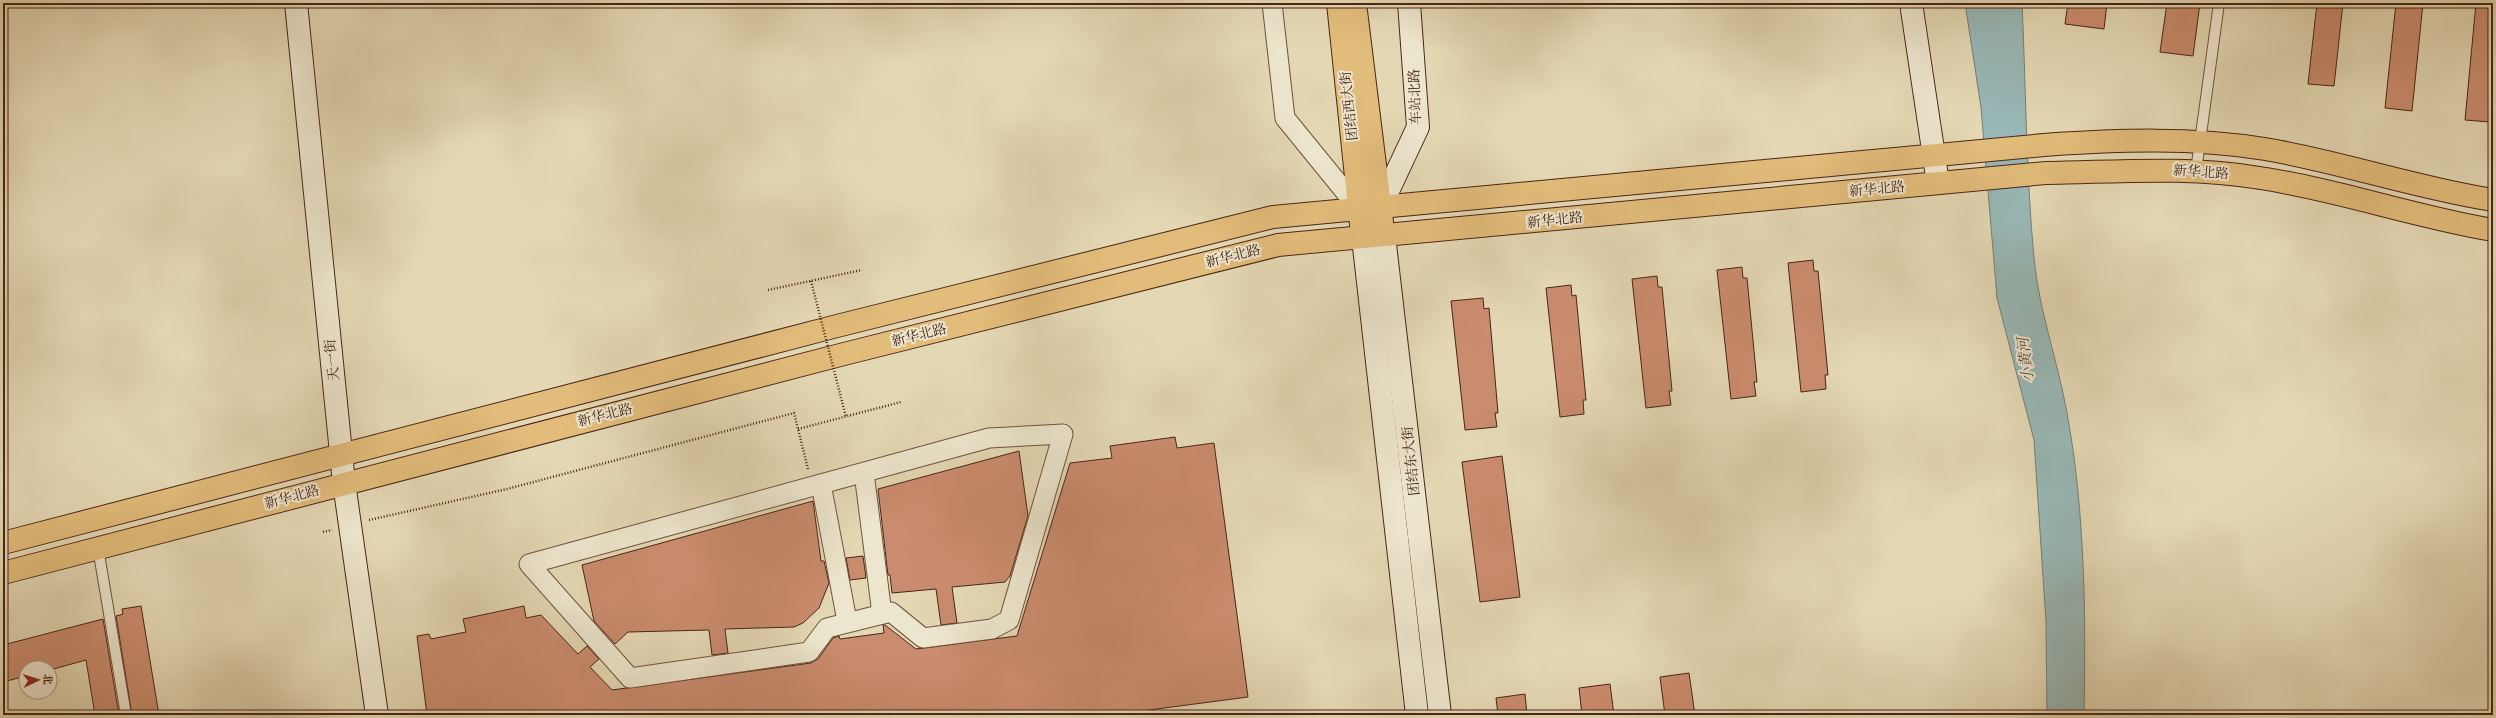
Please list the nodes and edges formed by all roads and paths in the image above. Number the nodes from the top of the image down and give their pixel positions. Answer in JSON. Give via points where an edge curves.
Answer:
{"nodes":[{"id":1,"x":296,"y":3,"type":"edge"},
{"id":2,"x":1272,"y":3,"type":"edge"},
{"id":3,"x":1338,"y":3,"type":"edge"},
{"id":4,"x":1355,"y":3,"type":"edge"},
{"id":5,"x":1409,"y":3,"type":"edge"},
{"id":6,"x":1911,"y":3,"type":"edge"},
{"id":7,"x":2219,"y":3,"type":"edge"},
{"id":8,"x":2199,"y":142,"type":"junction"},
{"id":9,"x":1934,"y":155,"type":"junction"},
{"id":10,"x":2196,"y":171,"type":"junction"},
{"id":11,"x":1938,"y":183,"type":"junction"},
{"id":12,"x":2493,"y":200,"type":"edge"},
{"id":13,"x":1370,"y":209,"type":"junction"},
{"id":14,"x":2493,"y":230,"type":"edge"},
{"id":15,"x":1373,"y":237,"type":"junction"},
{"id":16,"x":862,"y":270,"type":"dead end"},
{"id":17,"x":811,"y":281,"type":"junction"},
{"id":18,"x":768,"y":290,"type":"dead end"},
{"id":19,"x":901,"y":402,"type":"dead end"},
{"id":20,"x":846,"y":417,"type":"junction"},
{"id":21,"x":798,"y":429,"type":"junction"},
{"id":22,"x":341,"y":455,"type":"junction"},
{"id":23,"x":864,"y":472,"type":"junction"},
{"id":24,"x":344,"y":483,"type":"junction"},
{"id":25,"x":817,"y":486,"type":"junction"},
{"id":26,"x":350,"y":525,"type":"junction"},
{"id":27,"x":323,"y":532,"type":"dead end"},
{"id":28,"x":3,"y":544,"type":"edge"},
{"id":29,"x":98,"y":548,"type":"junction"},
{"id":30,"x":3,"y":573,"type":"edge"},
{"id":31,"x":882,"y":614,"type":"junction"},
{"id":32,"x":847,"y":621,"type":"junction"},
{"id":33,"x":126,"y":715,"type":"edge"},
{"id":34,"x":377,"y":715,"type":"edge"},
{"id":35,"x":1417,"y":715,"type":"edge"},
{"id":36,"x":1440,"y":715,"type":"edge"}],
"edges":[{"from":1,"to":22,"type":"street","name":"天一街"},
{"from":2,"to":13,"type":"street","via":[[1285,118]]},
{"from":3,"to":13,"type":"main road","name":"团结西大街"},
{"from":4,"to":13,"type":"main road","name":"团结西大街"},
{"from":5,"to":13,"type":"street","name":"车站北路","via":[[1418,127]]},
{"from":6,"to":9,"type":"street"},
{"from":7,"to":8,"type":"lane"},
{"from":8,"to":9,"type":"main road","name":"新华北路","via":[[2136,140]]},
{"from":8,"to":10,"type":"lane"},
{"from":8,"to":12,"type":"main road","name":"新华北路","via":[[2294,154]]},
{"from":9,"to":11,"type":"street"},
{"from":9,"to":13,"type":"main road","name":"新华北路"},
{"from":10,"to":11,"type":"main road","name":"新华北路","via":[[2137,169],[2046,173]]},
{"from":10,"to":14,"type":"main road","name":"新华北路","via":[[2288,183]]},
{"from":11,"to":15,"type":"main road","name":"新华北路"},
{"from":13,"to":15,"type":"main road","name":"团结东大街"},
{"from":13,"to":22,"type":"main road","name":"新华北路","via":[[1273,217],[845,324]]},
{"from":15,"to":24,"type":"main road","name":"新华北路","via":[[1278,245]]},
{"from":15,"to":35,"type":"street","name":"团结东大街"},
{"from":15,"to":36,"type":"street","name":"团结东大街"},
{"from":16,"to":17,"type":"path"},
{"from":17,"to":18,"type":"path"},
{"from":17,"to":20,"type":"path","bridge":true},
{"from":19,"to":20,"type":"path"},
{"from":20,"to":21,"type":"path"},
{"from":21,"to":25,"type":"path"},
{"from":21,"to":26,"type":"path","via":[[794,413],[507,490]]},
{"from":22,"to":24,"type":"street","name":"天一街"},
{"from":22,"to":28,"type":"main road","name":"新华北路"},
{"from":23,"to":25,"type":"street"},
{"from":23,"to":31,"type":"street"},
{"from":23,"to":31,"type":"street","via":[[989,438],[1064,434],[1009,620],[992,629],[923,638],[891,612]]},
{"from":24,"to":26,"type":"street","name":"天一街"},
{"from":24,"to":29,"type":"main road","name":"新华北路"},
{"from":25,"to":32,"type":"street"},
{"from":25,"to":32,"type":"street","via":[[529,564],[630,678],[809,652],[827,628]]},
{"from":26,"to":27,"type":"path"},
{"from":26,"to":34,"type":"street","name":"天一街"},
{"from":29,"to":30,"type":"main road","name":"新华北路"},
{"from":29,"to":33,"type":"lane"},
{"from":31,"to":32,"type":"street"}]}
